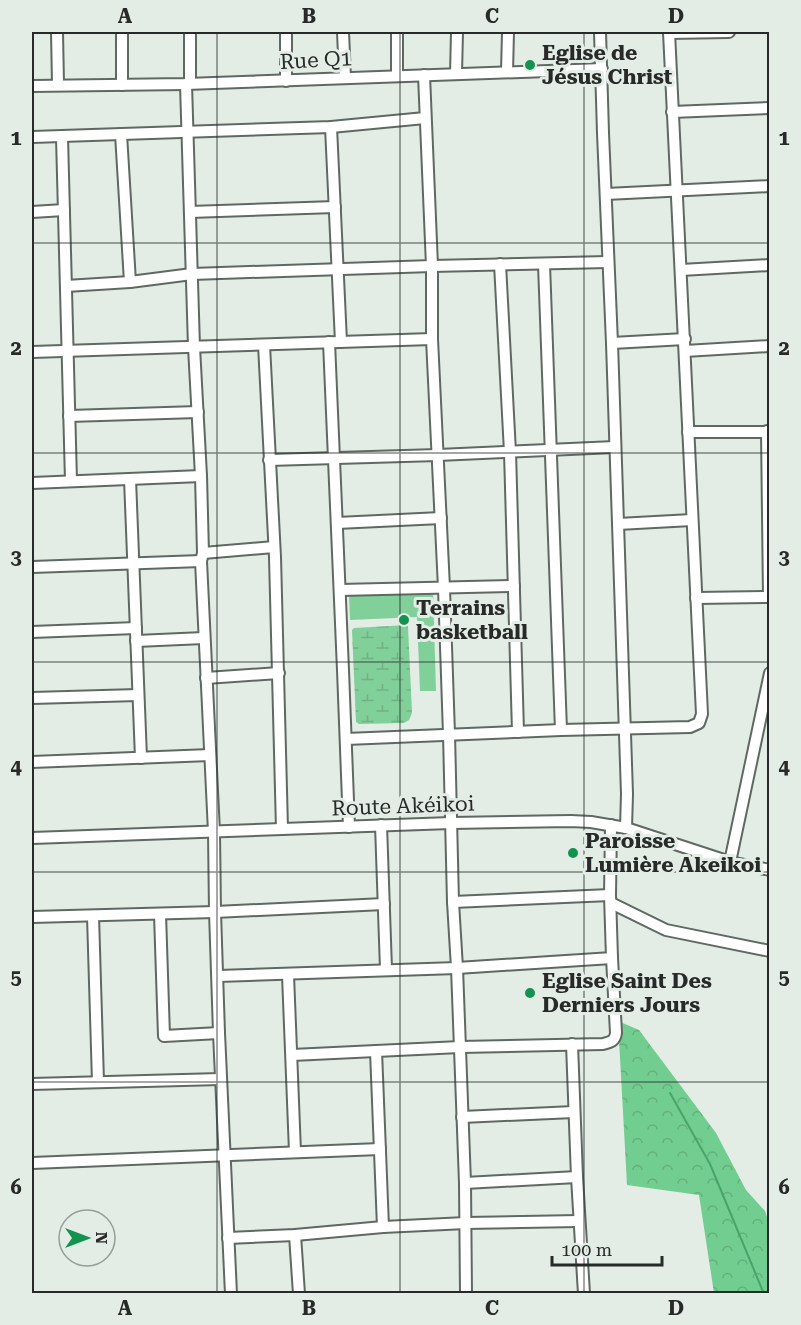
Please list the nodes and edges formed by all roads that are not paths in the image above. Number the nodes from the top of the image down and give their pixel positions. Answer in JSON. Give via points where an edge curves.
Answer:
{"nodes":[{"id":1,"x":57,"y":32,"type":"edge"},
{"id":2,"x":122,"y":32,"type":"edge"},
{"id":3,"x":190,"y":32,"type":"edge"},
{"id":4,"x":286,"y":32,"type":"edge"},
{"id":5,"x":343,"y":32,"type":"edge"},
{"id":6,"x":397,"y":32,"type":"edge"},
{"id":7,"x":457,"y":32,"type":"edge"},
{"id":8,"x":508,"y":32,"type":"edge"},
{"id":9,"x":600,"y":32,"type":"edge"},
{"id":10,"x":669,"y":32,"type":"edge"},
{"id":11,"x":729,"y":32,"type":"edge"},
{"id":12,"x":602,"y":69,"type":"junction"},
{"id":13,"x":507,"y":72,"type":"junction"},
{"id":14,"x":456,"y":74,"type":"junction"},
{"id":15,"x":424,"y":75,"type":"junction"},
{"id":16,"x":397,"y":76,"type":"junction"},
{"id":17,"x":345,"y":78,"type":"junction"},
{"id":18,"x":286,"y":81,"type":"junction"},
{"id":19,"x":58,"y":84,"type":"junction"},
{"id":20,"x":188,"y":84,"type":"junction"},
{"id":21,"x":122,"y":85,"type":"junction"},
{"id":22,"x":32,"y":86,"type":"edge"},
{"id":23,"x":770,"y":108,"type":"edge"},
{"id":24,"x":672,"y":112,"type":"junction"},
{"id":25,"x":425,"y":118,"type":"junction"},
{"id":26,"x":331,"y":126,"type":"junction"},
{"id":27,"x":187,"y":131,"type":"junction"},
{"id":28,"x":121,"y":134,"type":"junction"},
{"id":29,"x":32,"y":137,"type":"edge"},
{"id":30,"x":62,"y":137,"type":"junction"},
{"id":31,"x":770,"y":186,"type":"edge"},
{"id":32,"x":676,"y":190,"type":"junction"},
{"id":33,"x":606,"y":194,"type":"junction"},
{"id":34,"x":335,"y":207,"type":"junction"},
{"id":35,"x":64,"y":210,"type":"junction"},
{"id":36,"x":32,"y":212,"type":"edge"},
{"id":37,"x":190,"y":212,"type":"junction"},
{"id":38,"x":608,"y":262,"type":"junction"},
{"id":39,"x":500,"y":264,"type":"junction"},
{"id":40,"x":544,"y":264,"type":"junction"},
{"id":41,"x":770,"y":265,"type":"edge"},
{"id":42,"x":432,"y":266,"type":"junction"},
{"id":43,"x":338,"y":270,"type":"junction"},
{"id":44,"x":681,"y":270,"type":"junction"},
{"id":45,"x":192,"y":274,"type":"junction"},
{"id":46,"x":130,"y":282,"type":"junction"},
{"id":47,"x":66,"y":286,"type":"junction"},
{"id":48,"x":432,"y":339,"type":"junction"},
{"id":49,"x":685,"y":339,"type":"junction"},
{"id":50,"x":329,"y":342,"type":"junction"},
{"id":51,"x":341,"y":342,"type":"junction"},
{"id":52,"x":612,"y":343,"type":"junction"},
{"id":53,"x":264,"y":345,"type":"junction"},
{"id":54,"x":770,"y":346,"type":"edge"},
{"id":55,"x":194,"y":347,"type":"junction"},
{"id":56,"x":68,"y":351,"type":"junction"},
{"id":57,"x":685,"y":351,"type":"junction"},
{"id":58,"x":32,"y":352,"type":"edge"},
{"id":59,"x":198,"y":412,"type":"junction"},
{"id":60,"x":69,"y":416,"type":"junction"},
{"id":61,"x":688,"y":432,"type":"junction"},
{"id":62,"x":768,"y":432,"type":"edge"},
{"id":63,"x":615,"y":447,"type":"junction"},
{"id":64,"x":550,"y":450,"type":"junction"},
{"id":65,"x":510,"y":452,"type":"junction"},
{"id":66,"x":438,"y":455,"type":"junction"},
{"id":67,"x":334,"y":458,"type":"junction"},
{"id":68,"x":269,"y":460,"type":"junction"},
{"id":69,"x":201,"y":476,"type":"junction"},
{"id":70,"x":130,"y":479,"type":"junction"},
{"id":71,"x":71,"y":482,"type":"junction"},
{"id":72,"x":32,"y":483,"type":"edge"},
{"id":73,"x":441,"y":518,"type":"junction"},
{"id":74,"x":692,"y":520,"type":"junction"},
{"id":75,"x":337,"y":523,"type":"junction"},
{"id":76,"x":618,"y":524,"type":"junction"},
{"id":77,"x":274,"y":547,"type":"junction"},
{"id":78,"x":202,"y":557,"type":"junction"},
{"id":79,"x":134,"y":563,"type":"junction"},
{"id":80,"x":32,"y":567,"type":"edge"},
{"id":81,"x":514,"y":586,"type":"junction"},
{"id":82,"x":444,"y":588,"type":"junction"},
{"id":83,"x":340,"y":591,"type":"junction"},
{"id":84,"x":769,"y":597,"type":"edge"},
{"id":85,"x":696,"y":598,"type":"junction"},
{"id":86,"x":136,"y":628,"type":"junction"},
{"id":87,"x":32,"y":632,"type":"edge"},
{"id":88,"x":204,"y":639,"type":"junction"},
{"id":89,"x":136,"y":641,"type":"junction"},
{"id":90,"x":279,"y":672,"type":"junction"},
{"id":91,"x":770,"y":673,"type":"edge"},
{"id":92,"x":206,"y":678,"type":"junction"},
{"id":93,"x":138,"y":695,"type":"junction"},
{"id":94,"x":32,"y":698,"type":"edge"},
{"id":95,"x":624,"y":728,"type":"junction"},
{"id":96,"x":561,"y":730,"type":"junction"},
{"id":97,"x":518,"y":732,"type":"junction"},
{"id":98,"x":757,"y":733,"type":"junction"},
{"id":99,"x":449,"y":734,"type":"junction"},
{"id":100,"x":770,"y":735,"type":"edge"},
{"id":101,"x":346,"y":739,"type":"junction"},
{"id":102,"x":210,"y":755,"type":"junction"},
{"id":103,"x":141,"y":758,"type":"junction"},
{"id":104,"x":32,"y":762,"type":"edge"},
{"id":105,"x":451,"y":823,"type":"junction"},
{"id":106,"x":381,"y":825,"type":"junction"},
{"id":107,"x":611,"y":825,"type":"junction"},
{"id":108,"x":349,"y":827,"type":"junction"},
{"id":109,"x":626,"y":828,"type":"junction"},
{"id":110,"x":282,"y":829,"type":"junction"},
{"id":111,"x":214,"y":832,"type":"junction"},
{"id":112,"x":32,"y":838,"type":"edge"},
{"id":113,"x":730,"y":862,"type":"junction"},
{"id":114,"x":770,"y":870,"type":"edge"},
{"id":115,"x":611,"y":899,"type":"junction"},
{"id":116,"x":453,"y":902,"type":"junction"},
{"id":117,"x":384,"y":904,"type":"junction"},
{"id":118,"x":215,"y":912,"type":"junction"},
{"id":119,"x":160,"y":914,"type":"junction"},
{"id":120,"x":93,"y":916,"type":"junction"},
{"id":121,"x":32,"y":917,"type":"edge"},
{"id":122,"x":770,"y":951,"type":"edge"},
{"id":123,"x":612,"y":958,"type":"junction"},
{"id":124,"x":458,"y":968,"type":"junction"},
{"id":125,"x":386,"y":969,"type":"junction"},
{"id":126,"x":288,"y":975,"type":"junction"},
{"id":127,"x":218,"y":976,"type":"junction"},
{"id":128,"x":219,"y":1033,"type":"junction"},
{"id":129,"x":572,"y":1044,"type":"junction"},
{"id":130,"x":460,"y":1047,"type":"junction"},
{"id":131,"x":376,"y":1051,"type":"junction"},
{"id":132,"x":292,"y":1055,"type":"junction"},
{"id":133,"x":221,"y":1079,"type":"junction"},
{"id":134,"x":98,"y":1082,"type":"junction"},
{"id":135,"x":32,"y":1084,"type":"edge"},
{"id":136,"x":574,"y":1112,"type":"junction"},
{"id":137,"x":462,"y":1117,"type":"junction"},
{"id":138,"x":380,"y":1149,"type":"junction"},
{"id":139,"x":296,"y":1152,"type":"junction"},
{"id":140,"x":225,"y":1155,"type":"junction"},
{"id":141,"x":32,"y":1163,"type":"edge"},
{"id":142,"x":577,"y":1177,"type":"junction"},
{"id":143,"x":465,"y":1183,"type":"junction"},
{"id":144,"x":579,"y":1221,"type":"junction"},
{"id":145,"x":466,"y":1223,"type":"junction"},
{"id":146,"x":383,"y":1227,"type":"junction"},
{"id":147,"x":295,"y":1235,"type":"junction"},
{"id":148,"x":228,"y":1238,"type":"junction"},
{"id":149,"x":231,"y":1293,"type":"edge"},
{"id":150,"x":299,"y":1293,"type":"edge"},
{"id":151,"x":466,"y":1293,"type":"edge"},
{"id":152,"x":584,"y":1293,"type":"edge"}],
"edges":[{"from":1,"to":19,"type":"street"},
{"from":2,"to":21,"type":"street"},
{"from":3,"to":20,"type":"street"},
{"from":4,"to":18,"type":"street"},
{"from":5,"to":17,"type":"street"},
{"from":6,"to":16,"type":"street"},
{"from":7,"to":14,"type":"street"},
{"from":8,"to":13,"type":"street"},
{"from":9,"to":12,"type":"street"},
{"from":10,"to":11,"type":"street"},
{"from":10,"to":24,"type":"street"},
{"from":12,"to":13,"type":"street","name":"Rue Q1"},
{"from":12,"to":33,"type":"street"},
{"from":13,"to":14,"type":"street","name":"Rue Q1"},
{"from":14,"to":15,"type":"street","name":"Rue Q1"},
{"from":15,"to":16,"type":"street","name":"Rue Q1"},
{"from":15,"to":25,"type":"street"},
{"from":16,"to":17,"type":"street","name":"Rue Q1"},
{"from":17,"to":18,"type":"street","name":"Rue Q1"},
{"from":18,"to":20,"type":"street","name":"Rue Q1"},
{"from":19,"to":21,"type":"street","name":"Rue Q1"},
{"from":19,"to":22,"type":"street","name":"Rue Q1"},
{"from":20,"to":21,"type":"street","name":"Rue Q1"},
{"from":20,"to":27,"type":"street"},
{"from":23,"to":24,"type":"street"},
{"from":24,"to":32,"type":"street"},
{"from":25,"to":26,"type":"street"},
{"from":25,"to":42,"type":"street"},
{"from":26,"to":27,"type":"street"},
{"from":26,"to":34,"type":"street"},
{"from":27,"to":28,"type":"street"},
{"from":27,"to":37,"type":"street"},
{"from":28,"to":30,"type":"street"},
{"from":28,"to":46,"type":"street"},
{"from":29,"to":30,"type":"street"},
{"from":30,"to":35,"type":"street"},
{"from":31,"to":32,"type":"street"},
{"from":32,"to":33,"type":"street"},
{"from":32,"to":44,"type":"street"},
{"from":33,"to":38,"type":"street"},
{"from":34,"to":37,"type":"street"},
{"from":34,"to":43,"type":"street"},
{"from":35,"to":36,"type":"street"},
{"from":35,"to":47,"type":"street"},
{"from":37,"to":45,"type":"street"},
{"from":38,"to":40,"type":"street"},
{"from":38,"to":52,"type":"street"},
{"from":39,"to":40,"type":"street"},
{"from":39,"to":42,"type":"street"},
{"from":39,"to":65,"type":"street"},
{"from":40,"to":64,"type":"street"},
{"from":41,"to":44,"type":"street"},
{"from":42,"to":43,"type":"street"},
{"from":42,"to":48,"type":"street"},
{"from":43,"to":45,"type":"street"},
{"from":43,"to":51,"type":"street"},
{"from":44,"to":49,"type":"street"},
{"from":45,"to":46,"type":"street"},
{"from":45,"to":55,"type":"street"},
{"from":46,"to":47,"type":"street"},
{"from":47,"to":56,"type":"street"},
{"from":48,"to":51,"type":"street"},
{"from":48,"to":66,"type":"street"},
{"from":49,"to":52,"type":"street"},
{"from":49,"to":57,"type":"street"},
{"from":50,"to":51,"type":"street"},
{"from":50,"to":53,"type":"street"},
{"from":50,"to":67,"type":"street"},
{"from":52,"to":63,"type":"street"},
{"from":53,"to":55,"type":"street"},
{"from":53,"to":68,"type":"street"},
{"from":54,"to":57,"type":"street"},
{"from":55,"to":56,"type":"street"},
{"from":55,"to":59,"type":"street"},
{"from":56,"to":58,"type":"street"},
{"from":56,"to":60,"type":"street"},
{"from":57,"to":61,"type":"street"},
{"from":59,"to":60,"type":"street"},
{"from":59,"to":69,"type":"street"},
{"from":60,"to":71,"type":"street"},
{"from":61,"to":62,"type":"street"},
{"from":61,"to":74,"type":"street"},
{"from":62,"to":84,"type":"street"},
{"from":63,"to":64,"type":"street"},
{"from":63,"to":76,"type":"street"},
{"from":64,"to":65,"type":"street"},
{"from":64,"to":96,"type":"street"},
{"from":65,"to":66,"type":"street"},
{"from":65,"to":81,"type":"street"},
{"from":66,"to":67,"type":"street"},
{"from":66,"to":73,"type":"street"},
{"from":67,"to":68,"type":"street"},
{"from":67,"to":75,"type":"street"},
{"from":68,"to":77,"type":"street"},
{"from":69,"to":70,"type":"street"},
{"from":69,"to":78,"type":"street"},
{"from":70,"to":71,"type":"street"},
{"from":70,"to":79,"type":"street"},
{"from":71,"to":72,"type":"street"},
{"from":73,"to":75,"type":"street"},
{"from":73,"to":82,"type":"street"},
{"from":74,"to":76,"type":"street"},
{"from":74,"to":85,"type":"street"},
{"from":75,"to":83,"type":"street"},
{"from":76,"to":95,"type":"street"},
{"from":77,"to":78,"type":"street"},
{"from":77,"to":90,"type":"street"},
{"from":78,"to":79,"type":"street"},
{"from":78,"to":88,"type":"street"},
{"from":79,"to":80,"type":"street"},
{"from":79,"to":86,"type":"street"},
{"from":81,"to":82,"type":"street"},
{"from":81,"to":97,"type":"street"},
{"from":82,"to":83,"type":"street"},
{"from":82,"to":99,"type":"street"},
{"from":83,"to":101,"type":"street"},
{"from":84,"to":85,"type":"street"},
{"from":85,"to":95,"type":"street","via":[[702,714],[699,723],[690,727]]},
{"from":86,"to":87,"type":"street"},
{"from":86,"to":89,"type":"street"},
{"from":88,"to":89,"type":"street"},
{"from":88,"to":92,"type":"street"},
{"from":89,"to":93,"type":"street"},
{"from":90,"to":92,"type":"street"},
{"from":90,"to":110,"type":"street"},
{"from":91,"to":98,"type":"street"},
{"from":92,"to":102,"type":"street"},
{"from":93,"to":94,"type":"street"},
{"from":93,"to":103,"type":"street"},
{"from":95,"to":96,"type":"street"},
{"from":95,"to":109,"type":"street"},
{"from":96,"to":97,"type":"street"},
{"from":97,"to":99,"type":"street"},
{"from":98,"to":100,"type":"street"},
{"from":98,"to":113,"type":"street"},
{"from":99,"to":101,"type":"street"},
{"from":99,"to":105,"type":"street"},
{"from":101,"to":108,"type":"street"},
{"from":102,"to":103,"type":"street"},
{"from":102,"to":111,"type":"street"},
{"from":103,"to":104,"type":"street"},
{"from":105,"to":106,"type":"street","name":"Route Akéikoi"},
{"from":105,"to":107,"type":"street","name":"Route Akéikoi","via":[[571,821]]},
{"from":105,"to":116,"type":"street"},
{"from":106,"to":108,"type":"street","name":"Route Akéikoi"},
{"from":106,"to":117,"type":"street"},
{"from":107,"to":109,"type":"street","name":"Route Akéikoi"},
{"from":107,"to":115,"type":"street"},
{"from":108,"to":110,"type":"street","name":"Route Akéikoi"},
{"from":109,"to":113,"type":"street","name":"Route Akéikoi"},
{"from":110,"to":111,"type":"street","name":"Route Akéikoi"},
{"from":111,"to":112,"type":"street","name":"Route Akéikoi"},
{"from":111,"to":118,"type":"street"},
{"from":113,"to":114,"type":"street","name":"Route Akéikoi"},
{"from":115,"to":116,"type":"street"},
{"from":115,"to":122,"type":"street","via":[[666,930]]},
{"from":115,"to":123,"type":"street"},
{"from":116,"to":124,"type":"street"},
{"from":117,"to":118,"type":"street"},
{"from":117,"to":125,"type":"street"},
{"from":118,"to":119,"type":"street"},
{"from":118,"to":127,"type":"street"},
{"from":119,"to":120,"type":"street"},
{"from":119,"to":128,"type":"street","via":[[164,1036]]},
{"from":120,"to":121,"type":"street"},
{"from":120,"to":134,"type":"street"},
{"from":123,"to":124,"type":"street"},
{"from":123,"to":129,"type":"street","via":[[616,1037],[603,1044]]},
{"from":124,"to":125,"type":"street"},
{"from":124,"to":130,"type":"street"},
{"from":125,"to":126,"type":"street"},
{"from":126,"to":127,"type":"street"},
{"from":126,"to":132,"type":"street"},
{"from":127,"to":128,"type":"street"},
{"from":128,"to":133,"type":"street"},
{"from":129,"to":130,"type":"street"},
{"from":129,"to":136,"type":"street"},
{"from":130,"to":131,"type":"street"},
{"from":130,"to":137,"type":"street"},
{"from":131,"to":132,"type":"street"},
{"from":131,"to":138,"type":"street"},
{"from":132,"to":139,"type":"street"},
{"from":133,"to":134,"type":"street"},
{"from":133,"to":140,"type":"street"},
{"from":134,"to":135,"type":"street"},
{"from":136,"to":137,"type":"street"},
{"from":136,"to":142,"type":"street"},
{"from":137,"to":143,"type":"street"},
{"from":138,"to":139,"type":"street"},
{"from":138,"to":146,"type":"street"},
{"from":139,"to":140,"type":"street"},
{"from":140,"to":141,"type":"street"},
{"from":140,"to":148,"type":"street"},
{"from":142,"to":143,"type":"street"},
{"from":142,"to":144,"type":"street"},
{"from":143,"to":145,"type":"street"},
{"from":144,"to":145,"type":"street"},
{"from":144,"to":152,"type":"street"},
{"from":145,"to":146,"type":"street"},
{"from":145,"to":151,"type":"street"},
{"from":146,"to":147,"type":"street"},
{"from":147,"to":148,"type":"street"},
{"from":147,"to":150,"type":"street"},
{"from":148,"to":149,"type":"street"}]}
